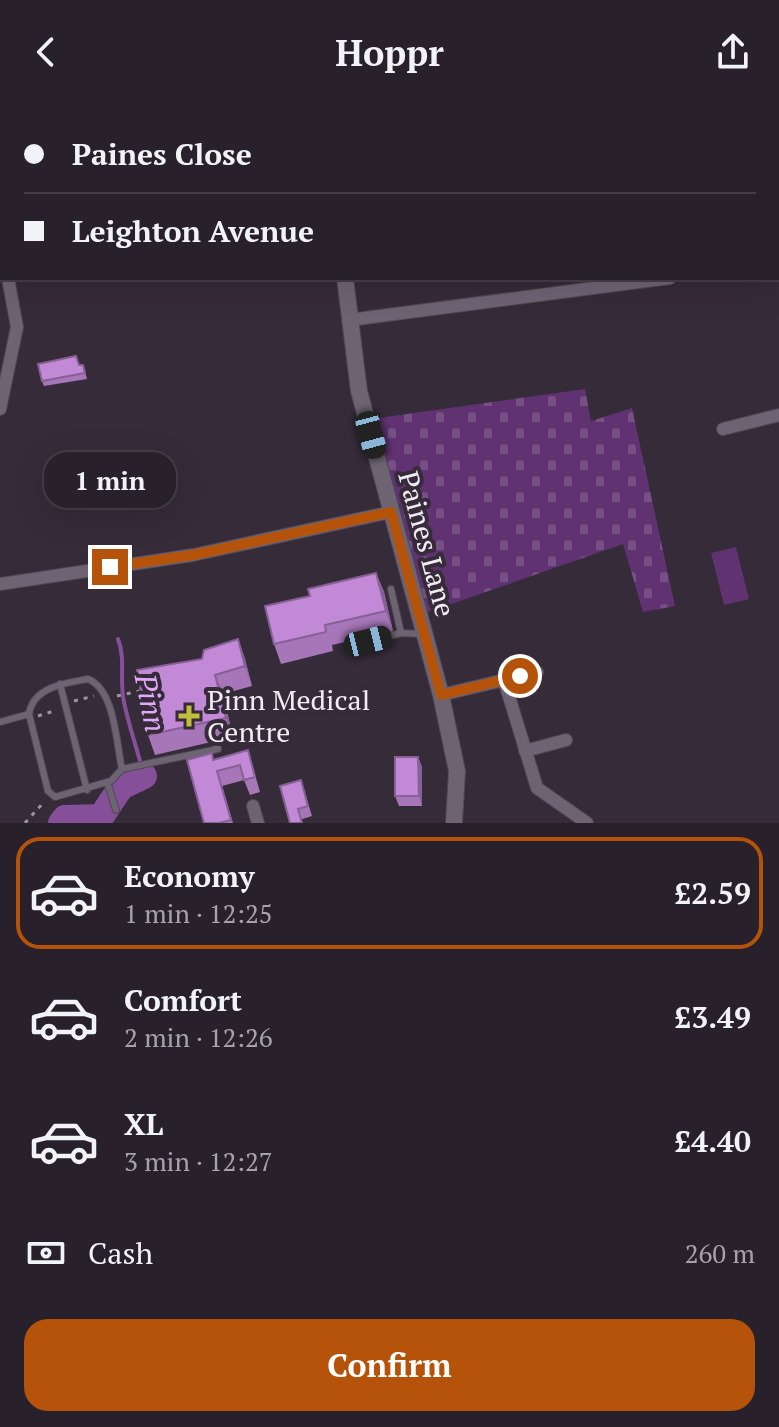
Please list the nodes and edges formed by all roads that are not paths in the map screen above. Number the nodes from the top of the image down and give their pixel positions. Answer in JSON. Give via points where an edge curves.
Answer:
{"nodes":[{"id":1,"x":8,"y":280,"type":"edge"},
{"id":2,"x":345,"y":280,"type":"edge"},
{"id":3,"x":655,"y":280,"type":"edge"},
{"id":4,"x":349,"y":320,"type":"junction"},
{"id":5,"x":0,"y":409,"type":"edge"},
{"id":6,"x":779,"y":415,"type":"edge"},
{"id":7,"x":723,"y":429,"type":"dead end"},
{"id":8,"x":391,"y":512,"type":"junction"},
{"id":9,"x":0,"y":584,"type":"edge"},
{"id":10,"x":391,"y":589,"type":"dead end"},
{"id":11,"x":401,"y":633,"type":"junction"},
{"id":12,"x":423,"y":634,"type":"junction"},
{"id":13,"x":368,"y":641,"type":"dead end"},
{"id":14,"x":537,"y":672,"type":"dead end"},
{"id":15,"x":504,"y":680,"type":"junction"},
{"id":16,"x":60,"y":684,"type":"junction"},
{"id":17,"x":441,"y":695,"type":"junction"},
{"id":18,"x":29,"y":714,"type":"junction"},
{"id":19,"x":0,"y":722,"type":"edge"},
{"id":20,"x":566,"y":740,"type":"dead end"},
{"id":21,"x":216,"y":741,"type":"dead end"},
{"id":22,"x":525,"y":751,"type":"junction"},
{"id":23,"x":126,"y":768,"type":"junction"},
{"id":24,"x":108,"y":786,"type":"junction"},
{"id":25,"x":87,"y":790,"type":"junction"},
{"id":26,"x":253,"y":806,"type":"dead end"},
{"id":27,"x":116,"y":810,"type":"dead end"},
{"id":28,"x":258,"y":823,"type":"edge"},
{"id":29,"x":454,"y":823,"type":"edge"},
{"id":30,"x":587,"y":823,"type":"edge"}],
"edges":[{"from":1,"to":5,"type":"street","via":[[17,327]]},
{"from":2,"to":4,"type":"street","name":"Paines Lane"},
{"from":3,"to":4,"type":"street"},
{"from":4,"to":8,"type":"street","name":"Paines Lane","via":[[359,391]]},
{"from":6,"to":7,"type":"street"},
{"from":8,"to":9,"type":"street","via":[[193,555]]},
{"from":8,"to":12,"type":"street","name":"Paines Lane"},
{"from":10,"to":11,"type":"lane"},
{"from":11,"to":12,"type":"lane"},
{"from":11,"to":13,"type":"lane"},
{"from":12,"to":17,"type":"street","name":"Paines Lane"},
{"from":14,"to":15,"type":"street"},
{"from":15,"to":17,"type":"street"},
{"from":15,"to":22,"type":"street"},
{"from":16,"to":18,"type":"lane","via":[[42,692]]},
{"from":16,"to":23,"type":"lane","via":[[96,682],[107,699]]},
{"from":16,"to":25,"type":"lane"},
{"from":17,"to":29,"type":"street","name":"Paines Lane","via":[[457,771]]},
{"from":18,"to":19,"type":"lane"},
{"from":18,"to":25,"type":"lane","via":[[51,795]]},
{"from":20,"to":22,"type":"street"},
{"from":21,"to":23,"type":"lane","via":[[218,749]]},
{"from":22,"to":30,"type":"street","via":[[537,788]]},
{"from":23,"to":24,"type":"lane"},
{"from":24,"to":25,"type":"lane"},
{"from":24,"to":27,"type":"lane"},
{"from":26,"to":28,"type":"street"}]}
